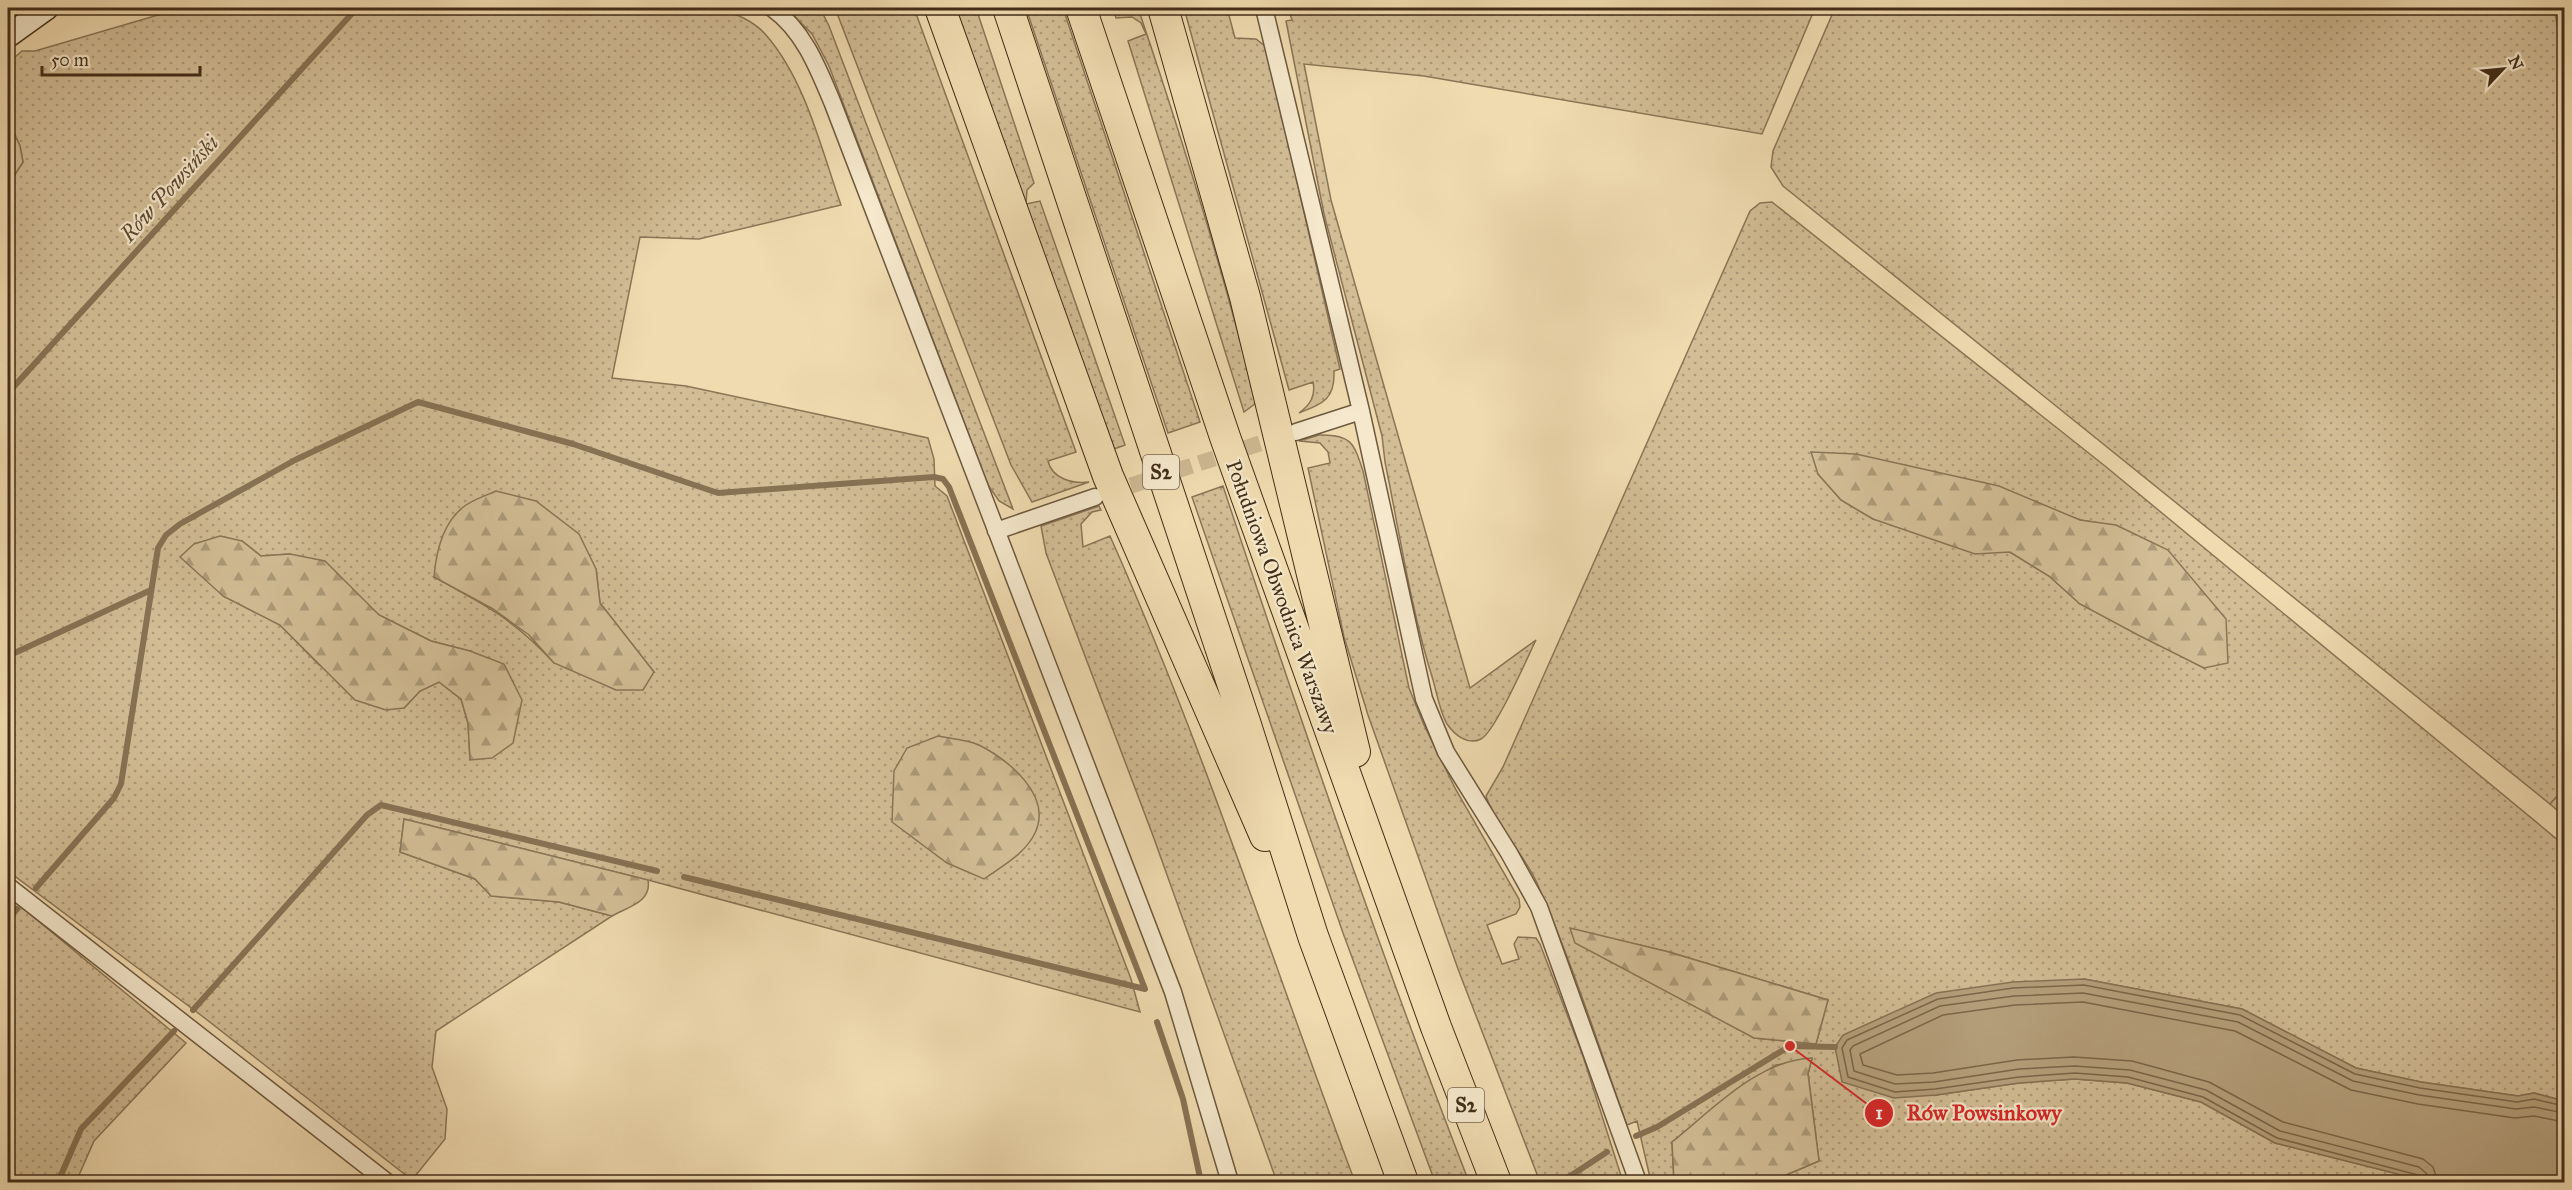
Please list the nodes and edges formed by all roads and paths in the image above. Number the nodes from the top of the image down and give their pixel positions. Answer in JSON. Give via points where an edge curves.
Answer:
{"nodes":[{"id":1,"x":47,"y":8,"type":"edge"},
{"id":2,"x":772,"y":8,"type":"edge"},
{"id":3,"x":939,"y":8,"type":"edge"},
{"id":4,"x":1008,"y":8,"type":"edge"},
{"id":5,"x":1081,"y":8,"type":"edge"},
{"id":6,"x":1163,"y":8,"type":"edge"},
{"id":7,"x":1263,"y":8,"type":"edge"},
{"id":8,"x":8,"y":36,"type":"edge"},
{"id":9,"x":1361,"y":411,"type":"junction"},
{"id":10,"x":1296,"y":432,"type":"tunnel mouth"},
{"id":11,"x":1095,"y":497,"type":"tunnel mouth"},
{"id":12,"x":996,"y":531,"type":"junction"},
{"id":13,"x":1385,"y":884,"type":"junction"},
{"id":14,"x":8,"y":886,"type":"edge"},
{"id":15,"x":1313,"y":936,"type":"junction"},
{"id":16,"x":387,"y":1182,"type":"edge"},
{"id":17,"x":1230,"y":1182,"type":"edge"},
{"id":18,"x":1404,"y":1182,"type":"edge"},
{"id":19,"x":1496,"y":1182,"type":"edge"},
{"id":20,"x":1638,"y":1182,"type":"edge"}],
"edges":[{"from":1,"to":8,"type":"main road"},
{"from":2,"to":12,"type":"street","via":[[801,38],[818,67]]},
{"from":3,"to":15,"type":"highway","via":[[1119,503],[1252,811]]},
{"from":4,"to":15,"type":"highway","number":"S2"},
{"from":5,"to":13,"type":"highway","name":"Południowa Obwodnica Warszawy","number":"S2","via":[[1225,437]]},
{"from":6,"to":13,"type":"highway","via":[[1259,353]]},
{"from":7,"to":9,"type":"street"},
{"from":9,"to":10,"type":"street"},
{"from":9,"to":20,"type":"street","via":[[1424,699],[1446,752],[1539,908]]},
{"from":11,"to":12,"type":"street"},
{"from":12,"to":17,"type":"street","via":[[1173,993]]},
{"from":13,"to":19,"type":"highway","name":"Południowa Obwodnica Warszawy","number":"S2"},
{"from":14,"to":16,"type":"street"},
{"from":15,"to":18,"type":"highway","number":"S2"}]}
